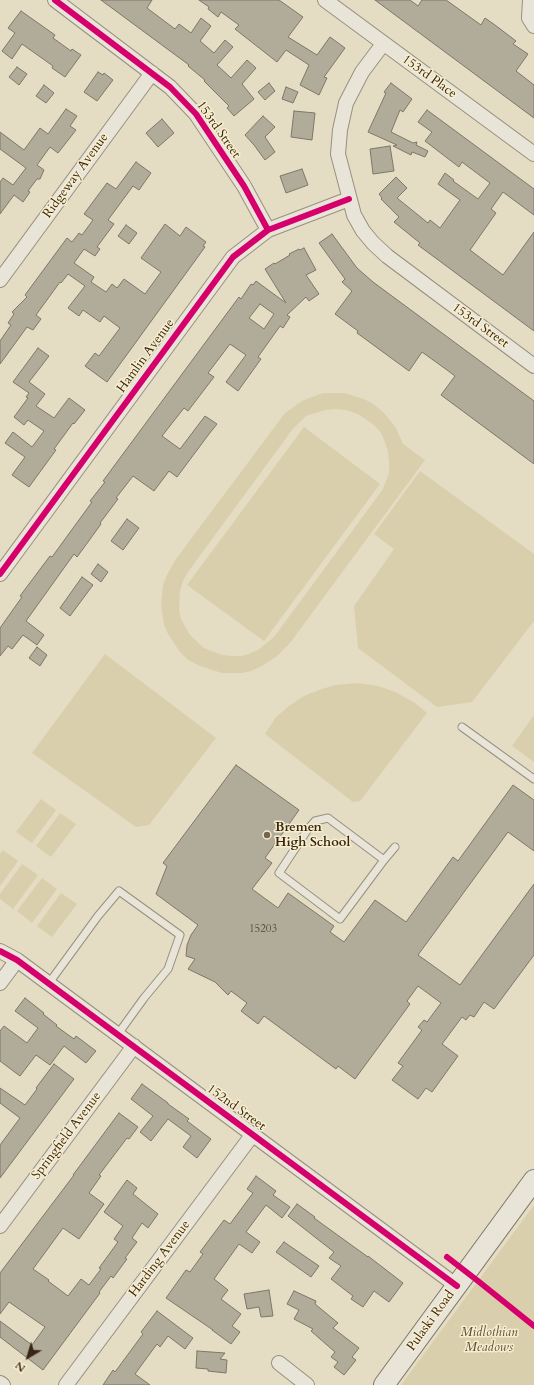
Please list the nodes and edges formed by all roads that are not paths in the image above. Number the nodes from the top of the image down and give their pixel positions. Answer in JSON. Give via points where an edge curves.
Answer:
{"nodes":[{"id":1,"x":54,"y":0,"type":"edge"},
{"id":2,"x":325,"y":0,"type":"edge"},
{"id":3,"x":530,"y":0,"type":"edge"},
{"id":4,"x":531,"y":22,"type":"edge"},
{"id":5,"x":383,"y":44,"type":"junction"},
{"id":6,"x":152,"y":73,"type":"junction"},
{"id":7,"x":534,"y":154,"type":"edge"},
{"id":8,"x":349,"y":199,"type":"junction"},
{"id":9,"x":268,"y":230,"type":"junction"},
{"id":10,"x":0,"y":280,"type":"edge"},
{"id":11,"x":534,"y":366,"type":"edge"},
{"id":12,"x":0,"y":574,"type":"edge"},
{"id":13,"x":462,"y":727,"type":"dead end"},
{"id":14,"x":534,"y":779,"type":"edge"},
{"id":15,"x":395,"y":847,"type":"dead end"},
{"id":16,"x":384,"y":860,"type":"junction"},
{"id":17,"x":0,"y":951,"type":"edge"},
{"id":18,"x":17,"y":960,"type":"junction"},
{"id":19,"x":0,"y":983,"type":"edge"},
{"id":20,"x":49,"y":984,"type":"junction"},
{"id":21,"x":118,"y":1034,"type":"junction"},
{"id":22,"x":134,"y":1046,"type":"junction"},
{"id":23,"x":253,"y":1134,"type":"junction"},
{"id":24,"x":534,"y":1180,"type":"edge"},
{"id":25,"x":0,"y":1226,"type":"edge"},
{"id":26,"x":457,"y":1286,"type":"junction"},
{"id":27,"x":279,"y":1364,"type":"dead end"},
{"id":28,"x":0,"y":1383,"type":"edge"},
{"id":29,"x":3,"y":1385,"type":"edge"},
{"id":30,"x":66,"y":1385,"type":"edge"},
{"id":31,"x":307,"y":1385,"type":"edge"},
{"id":32,"x":384,"y":1385,"type":"edge"}],
"edges":[{"from":1,"to":6,"type":"street","name":"153rd Street"},
{"from":2,"to":5,"type":"street","name":"153rd Place"},
{"from":3,"to":4,"type":"street"},
{"from":5,"to":7,"type":"street","name":"153rd Place"},
{"from":5,"to":8,"type":"street","via":[[362,72],[346,102],[338,154]]},
{"from":6,"to":9,"type":"street","name":"153rd Street","via":[[170,87],[196,114],[244,186]]},
{"from":6,"to":10,"type":"street","name":"Ridgeway Avenue"},
{"from":8,"to":9,"type":"street","name":"Hamlin Avenue"},
{"from":8,"to":11,"type":"street","name":"153rd Street","via":[[363,231],[387,256]]},
{"from":9,"to":12,"type":"street","name":"Hamlin Avenue","via":[[233,257]]},
{"from":13,"to":14,"type":"lane"},
{"from":15,"to":16,"type":"lane"},
{"from":16,"to":16,"type":"lane","via":[[328,818],[315,822],[308,829],[279,874],[340,919]]},
{"from":17,"to":18,"type":"street","name":"152nd Street"},
{"from":18,"to":19,"type":"street"},
{"from":18,"to":20,"type":"street","name":"152nd Street"},
{"from":20,"to":21,"type":"street","name":"152nd Street"},
{"from":20,"to":21,"type":"lane","via":[[119,890],[180,935],[168,969]]},
{"from":21,"to":22,"type":"street","name":"152nd Street"},
{"from":22,"to":23,"type":"street","name":"152nd Street"},
{"from":22,"to":25,"type":"street","name":"Springfield Avenue"},
{"from":23,"to":26,"type":"street","name":"152nd Street"},
{"from":23,"to":30,"type":"street","name":"Harding Avenue"},
{"from":24,"to":26,"type":"main road","name":"Pulaski Road"},
{"from":26,"to":32,"type":"main road","name":"Pulaski Road"},
{"from":27,"to":31,"type":"street"},
{"from":28,"to":29,"type":"street"}]}
